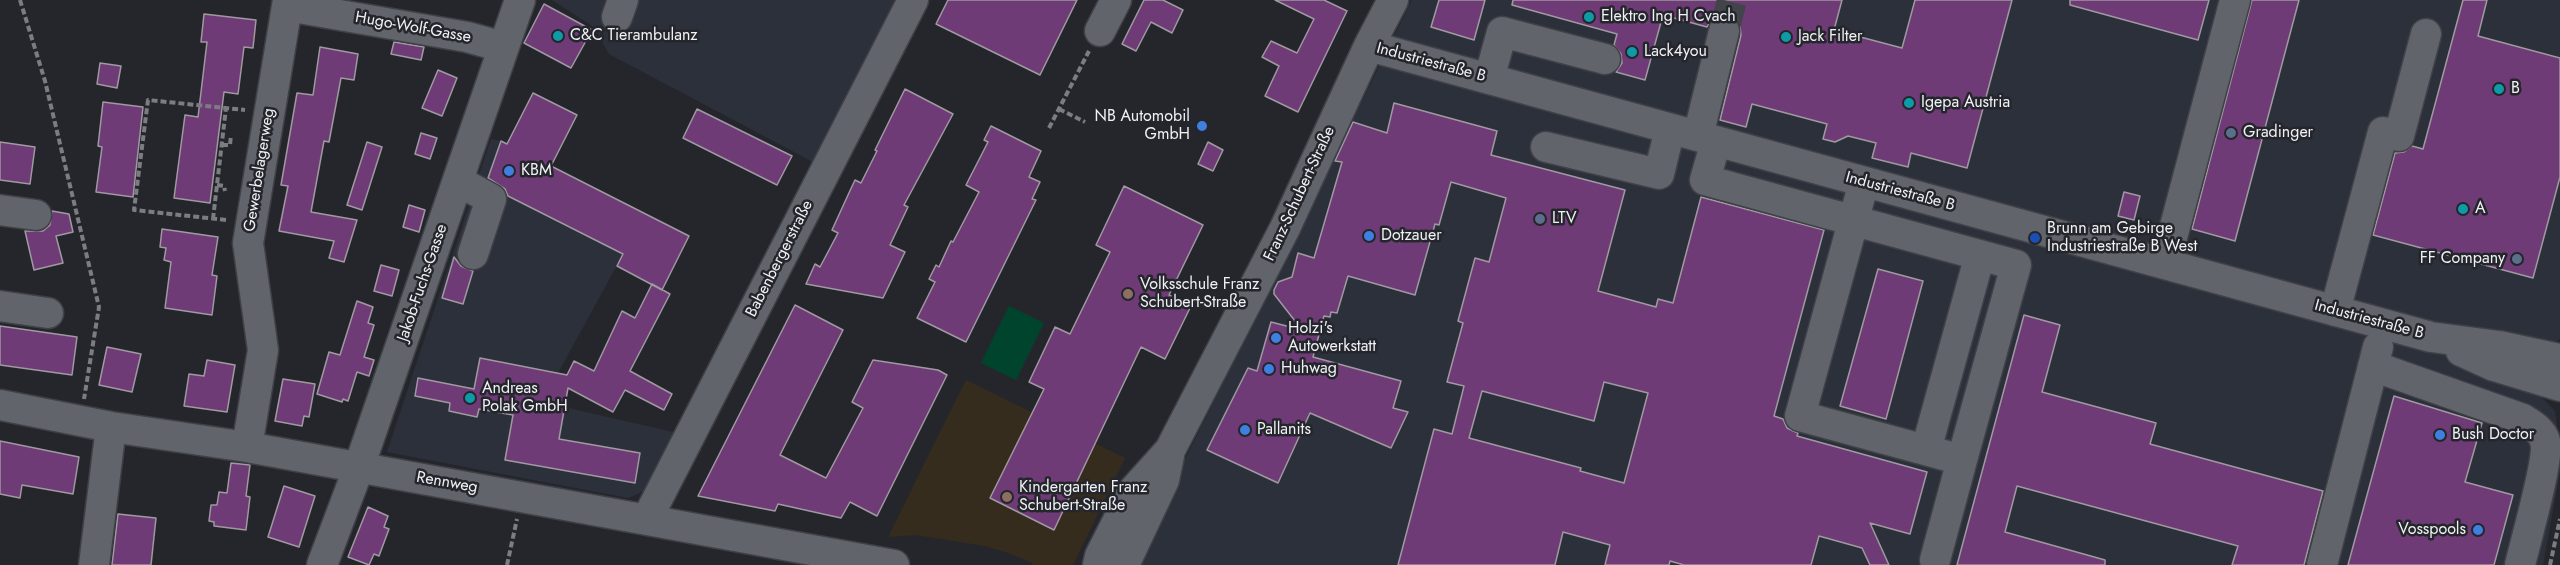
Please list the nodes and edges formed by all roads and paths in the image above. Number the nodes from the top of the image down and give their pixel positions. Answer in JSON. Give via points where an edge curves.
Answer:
{"nodes":[{"id":1,"x":20,"y":0,"type":"edge"},
{"id":2,"x":519,"y":0,"type":"edge"},
{"id":3,"x":913,"y":0,"type":"edge"},
{"id":4,"x":1116,"y":0,"type":"edge"},
{"id":5,"x":1393,"y":0,"type":"edge"},
{"id":6,"x":2235,"y":0,"type":"edge"},
{"id":7,"x":288,"y":3,"type":"edge"},
{"id":8,"x":1100,"y":31,"type":"joint"},
{"id":9,"x":1724,"y":31,"type":"tunnel mouth"},
{"id":10,"x":2426,"y":34,"type":"dead end"},
{"id":11,"x":1369,"y":46,"type":"junction"},
{"id":12,"x":503,"y":47,"type":"junction"},
{"id":13,"x":1605,"y":59,"type":"dead end"},
{"id":14,"x":1489,"y":79,"type":"junction"},
{"id":15,"x":226,"y":108,"type":"junction"},
{"id":16,"x":1059,"y":109,"type":"junction"},
{"id":17,"x":269,"y":113,"type":"junction"},
{"id":18,"x":1085,"y":122,"type":"dead end"},
{"id":19,"x":1049,"y":128,"type":"dead end"},
{"id":20,"x":231,"y":135,"type":"dead end"},
{"id":21,"x":1694,"y":135,"type":"junction"},
{"id":22,"x":222,"y":145,"type":"junction"},
{"id":23,"x":1546,"y":147,"type":"dead end"},
{"id":24,"x":458,"y":181,"type":"junction"},
{"id":25,"x":1864,"y":182,"type":"junction"},
{"id":26,"x":217,"y":185,"type":"junction"},
{"id":27,"x":225,"y":191,"type":"dead end"},
{"id":28,"x":0,"y":210,"type":"edge"},
{"id":29,"x":36,"y":215,"type":"dead end"},
{"id":30,"x":213,"y":219,"type":"junction"},
{"id":31,"x":1854,"y":221,"type":"junction"},
{"id":32,"x":251,"y":223,"type":"junction"},
{"id":33,"x":474,"y":254,"type":"dead end"},
{"id":34,"x":1980,"y":255,"type":"junction"},
{"id":35,"x":2165,"y":264,"type":"junction"},
{"id":36,"x":0,"y":306,"type":"edge"},
{"id":37,"x":2335,"y":311,"type":"junction"},
{"id":38,"x":48,"y":313,"type":"dead end"},
{"id":39,"x":2384,"y":324,"type":"junction"},
{"id":40,"x":2431,"y":337,"type":"junction"},
{"id":41,"x":2560,"y":359,"type":"edge"},
{"id":42,"x":2373,"y":366,"type":"junction"},
{"id":43,"x":2560,"y":386,"type":"edge"},
{"id":44,"x":0,"y":405,"type":"edge"},
{"id":45,"x":80,"y":421,"type":"junction"},
{"id":46,"x":111,"y":427,"type":"junction"},
{"id":47,"x":247,"y":447,"type":"junction"},
{"id":48,"x":1170,"y":450,"type":"junction"},
{"id":49,"x":1926,"y":450,"type":"junction"},
{"id":50,"x":1962,"y":460,"type":"junction"},
{"id":51,"x":359,"y":468,"type":"junction"},
{"id":52,"x":522,"y":497,"type":"junction"},
{"id":53,"x":647,"y":519,"type":"junction"},
{"id":54,"x":2560,"y":519,"type":"edge"},
{"id":55,"x":1935,"y":560,"type":"dead end"},
{"id":56,"x":94,"y":565,"type":"edge"},
{"id":57,"x":322,"y":565,"type":"edge"},
{"id":58,"x":507,"y":565,"type":"edge"},
{"id":59,"x":894,"y":565,"type":"edge"},
{"id":60,"x":1098,"y":565,"type":"edge"},
{"id":61,"x":1124,"y":565,"type":"edge"},
{"id":62,"x":2322,"y":565,"type":"edge"},
{"id":63,"x":2520,"y":565,"type":"edge"},
{"id":64,"x":2550,"y":565,"type":"edge"}],
"edges":[{"from":1,"to":45,"type":"path","via":[[45,81],[99,307]]},
{"from":2,"to":12,"type":"street","name":"Jakob-Fuchs-Gasse"},
{"from":3,"to":53,"type":"street","name":"Babenbergerstraße"},
{"from":4,"to":8,"type":"street"},
{"from":5,"to":11,"type":"street","name":"Franz-Schubert-Straße"},
{"from":6,"to":35,"type":"street"},
{"from":7,"to":12,"type":"street","name":"Hugo-Wolf-Gasse"},
{"from":7,"to":17,"type":"street","name":"Gewerbelagerweg"},
{"from":8,"to":16,"type":"path"},
{"from":9,"to":21,"type":"street"},
{"from":10,"to":37,"type":"street","via":[[2399,136],[2383,132]]},
{"from":11,"to":14,"type":"street","name":"Industriestraße B"},
{"from":11,"to":48,"type":"street","name":"Franz-Schubert-Straße","via":[[1285,228]]},
{"from":12,"to":24,"type":"street","name":"Jakob-Fuchs-Gasse"},
{"from":13,"to":14,"type":"street","via":[[1502,32]]},
{"from":14,"to":21,"type":"street","name":"Industriestraße B"},
{"from":15,"to":17,"type":"path"},
{"from":15,"to":22,"type":"path"},
{"from":15,"to":30,"type":"path","via":[[148,100],[134,210]]},
{"from":16,"to":18,"type":"path"},
{"from":16,"to":19,"type":"path"},
{"from":17,"to":32,"type":"street","name":"Gewerbelagerweg"},
{"from":20,"to":22,"type":"path","via":[[230,145]]},
{"from":21,"to":23,"type":"street","via":[[1659,174]]},
{"from":21,"to":25,"type":"street","name":"Industriestraße B"},
{"from":21,"to":31,"type":"street","via":[[1705,180]]},
{"from":22,"to":26,"type":"path"},
{"from":24,"to":33,"type":"street","via":[[491,199]]},
{"from":24,"to":51,"type":"street","name":"Jakob-Fuchs-Gasse"},
{"from":25,"to":31,"type":"street"},
{"from":25,"to":35,"type":"street","name":"Industriestraße B"},
{"from":26,"to":27,"type":"path","via":[[224,186]]},
{"from":26,"to":30,"type":"path"},
{"from":28,"to":29,"type":"street"},
{"from":30,"to":32,"type":"path"},
{"from":31,"to":34,"type":"street"},
{"from":31,"to":49,"type":"street","via":[[1800,416]]},
{"from":32,"to":47,"type":"street","name":"Gewerbelagerweg","via":[[248,243],[263,350]]},
{"from":34,"to":49,"type":"street"},
{"from":34,"to":50,"type":"street","via":[[2016,265]]},
{"from":35,"to":37,"type":"street","name":"Industriestraße B"},
{"from":36,"to":38,"type":"street"},
{"from":37,"to":39,"type":"street","name":"Industriestraße B"},
{"from":39,"to":40,"type":"street","name":"Industriestraße B"},
{"from":39,"to":42,"type":"street"},
{"from":40,"to":41,"type":"street","name":"Industriestraße B"},
{"from":40,"to":43,"type":"street","name":"Industriestraße B","via":[[2494,366]]},
{"from":42,"to":62,"type":"street"},
{"from":42,"to":63,"type":"street","via":[[2523,419],[2537,428],[2545,442],[2545,460]]},
{"from":44,"to":45,"type":"street","name":"Rennweg"},
{"from":45,"to":46,"type":"street","name":"Rennweg"},
{"from":46,"to":47,"type":"street","name":"Rennweg"},
{"from":46,"to":56,"type":"street"},
{"from":47,"to":51,"type":"street","name":"Rennweg"},
{"from":48,"to":60,"type":"street","name":"Franz-Schubert-Straße","via":[[1133,491]]},
{"from":48,"to":61,"type":"street","name":"Franz-Schubert-Straße","via":[[1164,480]]},
{"from":49,"to":50,"type":"street"},
{"from":50,"to":55,"type":"street"},
{"from":51,"to":52,"type":"street","name":"Rennweg"},
{"from":51,"to":57,"type":"street","name":"Jakob-Fuchs-Gasse"},
{"from":52,"to":53,"type":"street","name":"Rennweg"},
{"from":52,"to":58,"type":"path"},
{"from":53,"to":59,"type":"street","name":"Rennweg"},
{"from":54,"to":64,"type":"path"}]}
